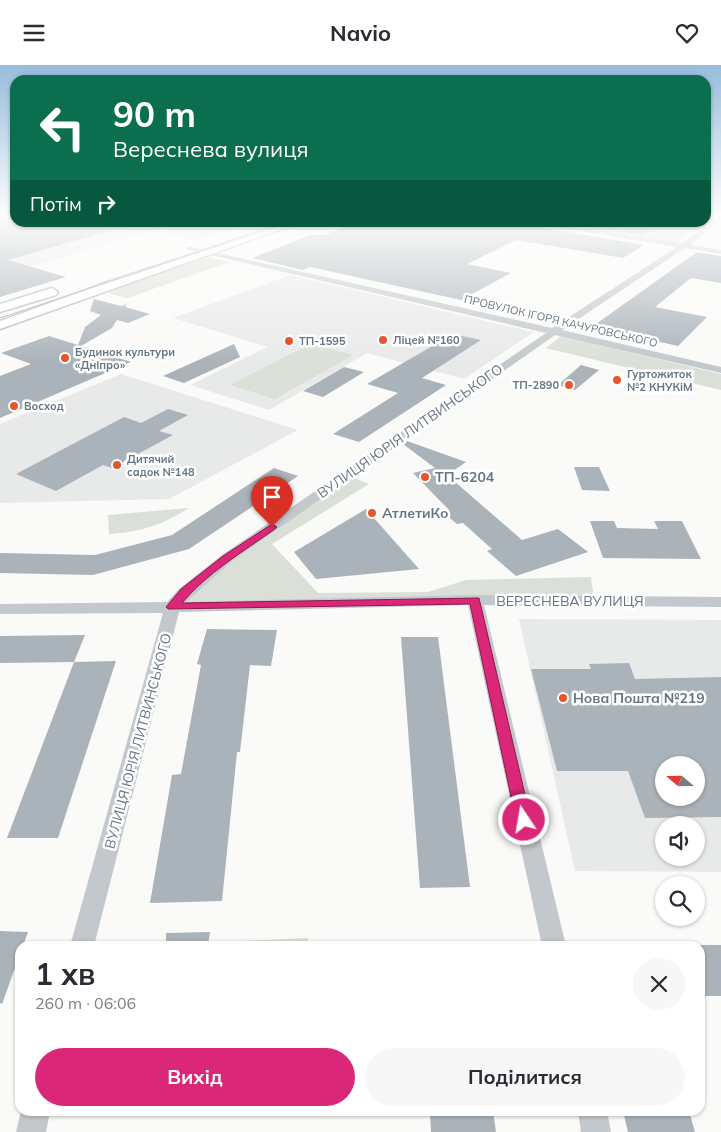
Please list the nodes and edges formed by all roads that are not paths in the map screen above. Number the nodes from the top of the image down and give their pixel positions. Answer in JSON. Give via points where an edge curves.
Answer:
{"nodes":[{"id":1,"x":141,"y":264,"type":"edge"},
{"id":2,"x":173,"y":264,"type":"edge"},
{"id":3,"x":258,"y":264,"type":"edge"},
{"id":4,"x":657,"y":264,"type":"edge"},
{"id":5,"x":0,"y":308,"type":"edge"},
{"id":6,"x":0,"y":325,"type":"edge"},
{"id":7,"x":555,"y":331,"type":"junction"},
{"id":8,"x":721,"y":370,"type":"edge"},
{"id":9,"x":475,"y":600,"type":"junction"},
{"id":10,"x":721,"y":602,"type":"edge"},
{"id":11,"x":172,"y":607,"type":"junction"},
{"id":12,"x":0,"y":609,"type":"edge"},
{"id":13,"x":83,"y":941,"type":"edge"},
{"id":14,"x":553,"y":941,"type":"edge"},
{"id":15,"x":35,"y":1116,"type":"edge"},
{"id":16,"x":593,"y":1116,"type":"edge"},
{"id":17,"x":31,"y":1132,"type":"edge"},
{"id":18,"x":596,"y":1132,"type":"edge"}],
"edges":[{"from":1,"to":5,"type":"main road"},
{"from":2,"to":6,"type":"main road"},
{"from":3,"to":7,"type":"street","name":"ПРОВУЛОК ІГОРЯ КАЧУРОВСЬКОГО"},
{"from":4,"to":7,"type":"street","name":"ВУЛИЦЯ ЮРІЯ ЛИТВИНСЬКОГО"},
{"from":7,"to":8,"type":"street","name":"ПРОВУЛОК ІГОРЯ КАЧУРОВСЬКОГО"},
{"from":7,"to":11,"type":"street","name":"ВУЛИЦЯ ЮРІЯ ЛИТВИНСЬКОГО","via":[[227,558],[185,592]]},
{"from":9,"to":10,"type":"street","name":"ВЕРЕСНЕВА ВУЛИЦЯ"},
{"from":9,"to":11,"type":"street","name":"ВЕРЕСНЕВА ВУЛИЦЯ"},
{"from":9,"to":14,"type":"street"},
{"from":11,"to":12,"type":"street","name":"ВЕРЕСНЕВА ВУЛИЦЯ"},
{"from":11,"to":13,"type":"street","name":"ВУЛИЦЯ ЮРІЯ ЛИТВИНСЬКОГО","via":[[170,625]]},
{"from":15,"to":17,"type":"street"},
{"from":16,"to":18,"type":"street"}]}
